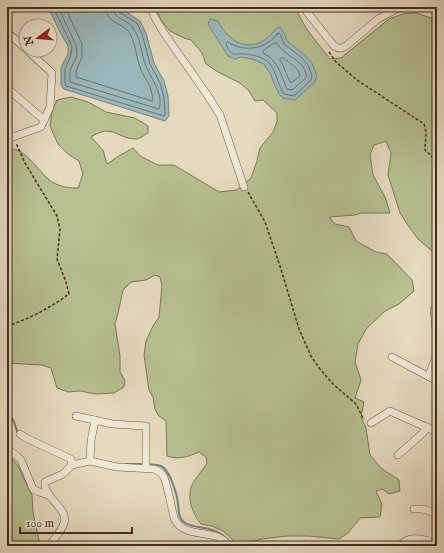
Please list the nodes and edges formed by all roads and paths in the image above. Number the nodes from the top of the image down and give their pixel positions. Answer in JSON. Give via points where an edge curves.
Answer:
{"nodes":[{"id":1,"x":152,"y":7,"type":"edge"},
{"id":2,"x":303,"y":7,"type":"edge"},
{"id":3,"x":400,"y":7,"type":"edge"},
{"id":4,"x":7,"y":32,"type":"edge"},
{"id":5,"x":18,"y":42,"type":"edge"},
{"id":6,"x":328,"y":50,"type":"dead end"},
{"id":7,"x":35,"y":58,"type":"edge"},
{"id":8,"x":7,"y":88,"type":"edge"},
{"id":9,"x":44,"y":120,"type":"junction"},
{"id":10,"x":10,"y":138,"type":"edge"},
{"id":11,"x":437,"y":160,"type":"edge"},
{"id":12,"x":244,"y":188,"type":"joint"},
{"id":13,"x":435,"y":314,"type":"edge"},
{"id":14,"x":7,"y":326,"type":"edge"},
{"id":15,"x":392,"y":357,"type":"dead end"},
{"id":16,"x":429,"y":376,"type":"junction"},
{"id":17,"x":437,"y":381,"type":"edge"},
{"id":18,"x":76,"y":416,"type":"dead end"},
{"id":19,"x":95,"y":420,"type":"junction"},
{"id":20,"x":371,"y":423,"type":"joint"},
{"id":21,"x":427,"y":427,"type":"junction"},
{"id":22,"x":437,"y":432,"type":"edge"},
{"id":23,"x":20,"y":434,"type":"dead end"},
{"id":24,"x":7,"y":448,"type":"edge"},
{"id":25,"x":398,"y":455,"type":"dead end"},
{"id":26,"x":90,"y":461,"type":"junction"},
{"id":27,"x":72,"y":465,"type":"junction"},
{"id":28,"x":146,"y":468,"type":"junction"},
{"id":29,"x":48,"y":495,"type":"junction"},
{"id":30,"x":414,"y":509,"type":"dead end"},
{"id":31,"x":437,"y":513,"type":"edge"},
{"id":32,"x":437,"y":543,"type":"edge"},
{"id":33,"x":49,"y":546,"type":"edge"},
{"id":34,"x":229,"y":546,"type":"edge"},
{"id":35,"x":400,"y":546,"type":"edge"}],
"edges":[{"from":1,"to":12,"type":"street","via":[[164,34],[220,115]]},
{"from":2,"to":3,"type":"street","via":[[334,46],[342,49],[378,19]]},
{"from":4,"to":5,"type":"street"},
{"from":6,"to":11,"type":"path","via":[[336,62],[357,80],[424,124],[425,150]]},
{"from":7,"to":9,"type":"street","via":[[52,73],[50,107]]},
{"from":8,"to":9,"type":"street"},
{"from":9,"to":10,"type":"street","via":[[41,127]]},
{"from":10,"to":14,"type":"path","via":[[57,216],[60,229],[57,259],[69,294],[23,321]]},
{"from":12,"to":20,"type":"path","via":[[265,222],[299,329],[311,356],[333,384],[356,404],[364,420]]},
{"from":13,"to":16,"type":"street","via":[[436,356]]},
{"from":15,"to":16,"type":"street"},
{"from":16,"to":17,"type":"street"},
{"from":18,"to":19,"type":"street"},
{"from":19,"to":26,"type":"street"},
{"from":19,"to":28,"type":"street","via":[[146,426]]},
{"from":20,"to":21,"type":"street","via":[[390,411]]},
{"from":21,"to":22,"type":"street"},
{"from":21,"to":25,"type":"street"},
{"from":23,"to":27,"type":"street","via":[[71,459]]},
{"from":24,"to":29,"type":"street","via":[[21,460],[33,489]]},
{"from":26,"to":27,"type":"street"},
{"from":26,"to":28,"type":"street","via":[[116,467]]},
{"from":27,"to":29,"type":"street","via":[[63,474],[45,482]]},
{"from":28,"to":34,"type":"street","via":[[160,472],[164,477],[178,525],[183,529],[223,539]]},
{"from":29,"to":33,"type":"street","via":[[64,514],[65,519]]},
{"from":30,"to":31,"type":"street"},
{"from":32,"to":35,"type":"street","via":[[419,538],[408,539]]}]}
